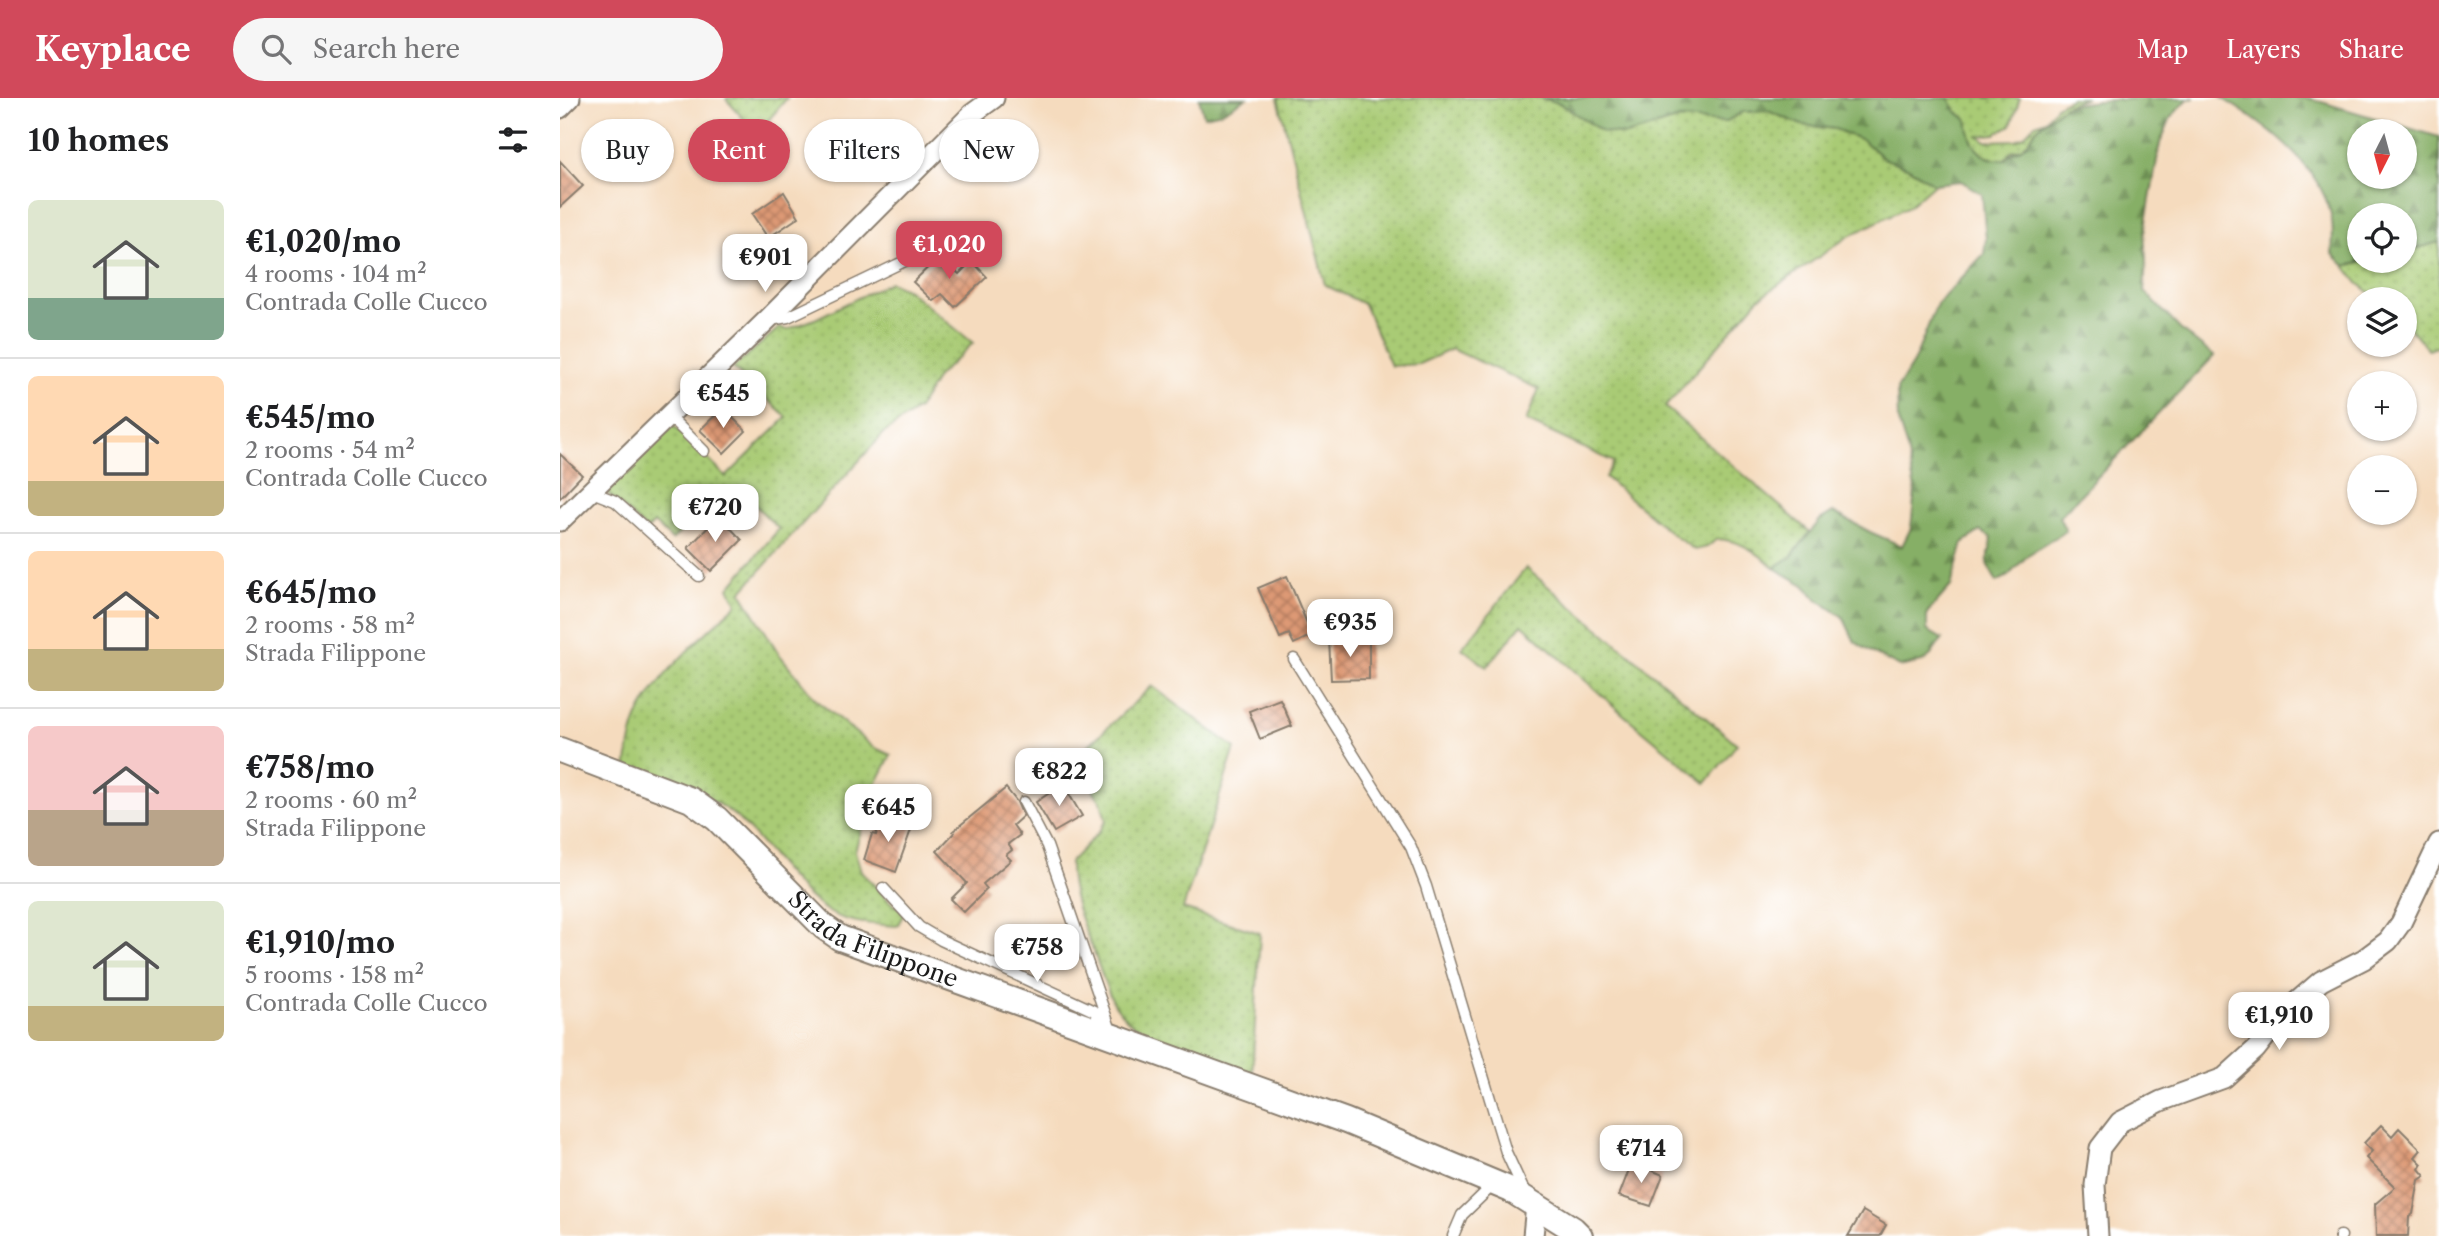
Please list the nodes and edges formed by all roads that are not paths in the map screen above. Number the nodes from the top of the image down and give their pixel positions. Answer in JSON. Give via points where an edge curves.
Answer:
{"nodes":[{"id":1,"x":570,"y":98,"type":"edge"},
{"id":2,"x":994,"y":98,"type":"edge"},
{"id":3,"x":560,"y":108,"type":"edge"},
{"id":4,"x":907,"y":260,"type":"dead end"},
{"id":5,"x":767,"y":320,"type":"junction"},
{"id":6,"x":669,"y":416,"type":"junction"},
{"id":7,"x":704,"y":451,"type":"dead end"},
{"id":8,"x":592,"y":492,"type":"junction"},
{"id":9,"x":560,"y":521,"type":"edge"},
{"id":10,"x":699,"y":576,"type":"dead end"},
{"id":11,"x":1294,"y":659,"type":"dead end"},
{"id":12,"x":560,"y":750,"type":"edge"},
{"id":13,"x":1024,"y":802,"type":"dead end"},
{"id":14,"x":2439,"y":844,"type":"edge"},
{"id":15,"x":883,"y":888,"type":"dead end"},
{"id":16,"x":1113,"y":1035,"type":"junction"},
{"id":17,"x":1495,"y":1183,"type":"junction"},
{"id":18,"x":1533,"y":1204,"type":"junction"},
{"id":19,"x":1453,"y":1236,"type":"edge"},
{"id":20,"x":1533,"y":1236,"type":"edge"},
{"id":21,"x":1580,"y":1236,"type":"edge"},
{"id":22,"x":2098,"y":1236,"type":"edge"}],
"edges":[{"from":1,"to":3,"type":"street"},
{"from":2,"to":5,"type":"street","via":[[972,114]]},
{"from":4,"to":5,"type":"lane","via":[[788,317]]},
{"from":5,"to":6,"type":"street"},
{"from":6,"to":7,"type":"lane"},
{"from":6,"to":8,"type":"street"},
{"from":8,"to":9,"type":"street"},
{"from":8,"to":10,"type":"lane","via":[[615,501]]},
{"from":11,"to":18,"type":"lane","via":[[1411,847],[1506,1152]]},
{"from":12,"to":16,"type":"street","name":"Strada Filippone","via":[[691,800],[717,820],[824,928],[840,938]]},
{"from":13,"to":16,"type":"lane","via":[[1047,846]]},
{"from":14,"to":22,"type":"street","via":[[2388,941],[2320,981],[2224,1078],[2120,1122],[2101,1148],[2095,1185]]},
{"from":15,"to":16,"type":"lane","via":[[919,927],[1094,1011]]},
{"from":16,"to":17,"type":"street","name":"Strada Filippone","via":[[1346,1121]]},
{"from":17,"to":18,"type":"street","name":"Strada Filippone"},
{"from":17,"to":19,"type":"lane","via":[[1462,1215]]},
{"from":18,"to":20,"type":"street"},
{"from":18,"to":21,"type":"street","name":"Strada Filippone"}]}
